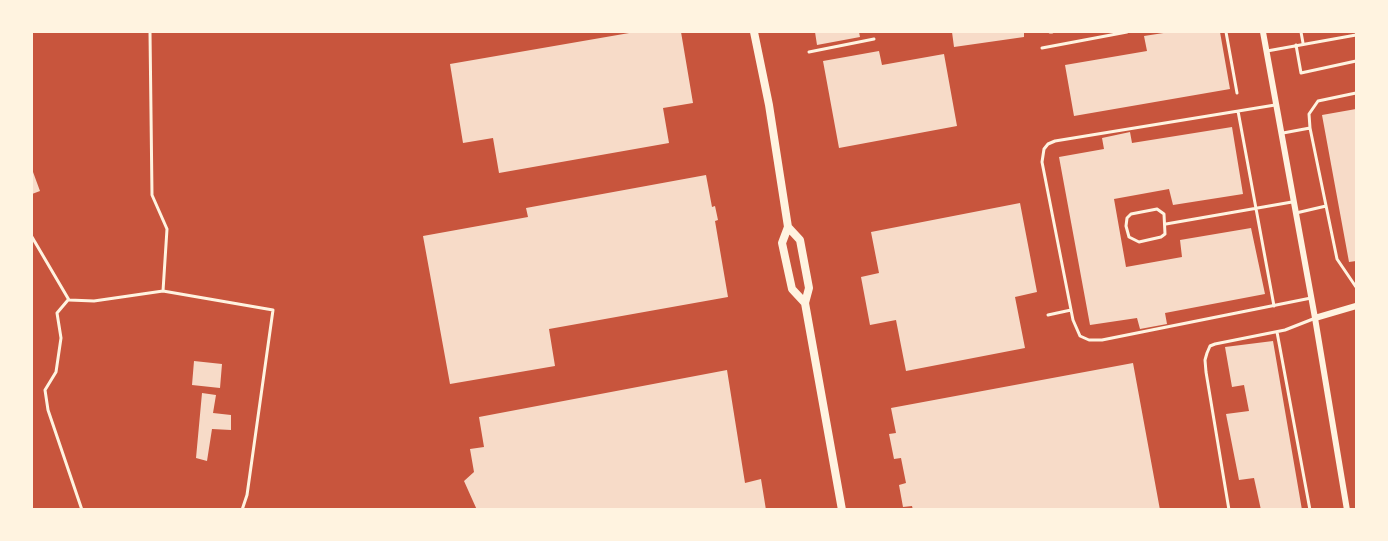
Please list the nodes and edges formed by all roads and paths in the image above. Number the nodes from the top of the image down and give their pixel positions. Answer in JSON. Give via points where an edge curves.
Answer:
{"nodes":[{"id":1,"x":150,"y":32,"type":"edge"},
{"id":2,"x":754,"y":32,"type":"edge"},
{"id":3,"x":1127,"y":32,"type":"edge"},
{"id":4,"x":1226,"y":32,"type":"edge"},
{"id":5,"x":1263,"y":32,"type":"edge"},
{"id":6,"x":1301,"y":32,"type":"edge"},
{"id":7,"x":1356,"y":34,"type":"edge"},
{"id":8,"x":874,"y":39,"type":"dead end"},
{"id":9,"x":1303,"y":43,"type":"junction"},
{"id":10,"x":1296,"y":45,"type":"junction"},
{"id":11,"x":1041,"y":48,"type":"dead end"},
{"id":12,"x":1266,"y":51,"type":"junction"},
{"id":13,"x":809,"y":52,"type":"dead end"},
{"id":14,"x":1356,"y":61,"type":"edge"},
{"id":15,"x":1237,"y":93,"type":"dead end"},
{"id":16,"x":1356,"y":93,"type":"edge"},
{"id":17,"x":1276,"y":105,"type":"junction"},
{"id":18,"x":1238,"y":111,"type":"junction"},
{"id":19,"x":1310,"y":128,"type":"junction"},
{"id":20,"x":1281,"y":133,"type":"junction"},
{"id":21,"x":1294,"y":202,"type":"junction"},
{"id":22,"x":1326,"y":206,"type":"junction"},
{"id":23,"x":1257,"y":208,"type":"junction"},
{"id":24,"x":1296,"y":213,"type":"junction"},
{"id":25,"x":1166,"y":224,"type":"junction"},
{"id":26,"x":788,"y":227,"type":"junction"},
{"id":27,"x":32,"y":237,"type":"edge"},
{"id":28,"x":1356,"y":287,"type":"edge"},
{"id":29,"x":163,"y":291,"type":"junction"},
{"id":30,"x":1311,"y":298,"type":"junction"},
{"id":31,"x":69,"y":300,"type":"junction"},
{"id":32,"x":806,"y":303,"type":"junction"},
{"id":33,"x":1274,"y":306,"type":"junction"},
{"id":34,"x":1356,"y":306,"type":"edge"},
{"id":35,"x":1071,"y":310,"type":"junction"},
{"id":36,"x":1048,"y":315,"type":"dead end"},
{"id":37,"x":1315,"y":318,"type":"junction"},
{"id":38,"x":1277,"y":332,"type":"junction"},
{"id":39,"x":82,"y":510,"type":"edge"},
{"id":40,"x":242,"y":510,"type":"edge"},
{"id":41,"x":842,"y":510,"type":"edge"},
{"id":42,"x":1229,"y":510,"type":"edge"},
{"id":43,"x":1310,"y":510,"type":"edge"},
{"id":44,"x":1347,"y":510,"type":"edge"}],
"edges":[{"from":1,"to":29,"type":"lane","via":[[152,195],[166,229]]},
{"from":2,"to":26,"type":"main road"},
{"from":3,"to":11,"type":"lane"},
{"from":4,"to":15,"type":"lane"},
{"from":5,"to":12,"type":"street"},
{"from":6,"to":9,"type":"lane"},
{"from":7,"to":9,"type":"lane"},
{"from":8,"to":13,"type":"lane"},
{"from":9,"to":10,"type":"lane"},
{"from":10,"to":12,"type":"lane"},
{"from":10,"to":14,"type":"lane","via":[[1301,73]]},
{"from":12,"to":17,"type":"street"},
{"from":16,"to":19,"type":"lane","via":[[1318,101],[1309,114]]},
{"from":17,"to":18,"type":"lane"},
{"from":17,"to":20,"type":"street"},
{"from":18,"to":23,"type":"lane"},
{"from":18,"to":35,"type":"lane","via":[[1048,144],[1042,162]]},
{"from":19,"to":20,"type":"lane"},
{"from":19,"to":22,"type":"lane"},
{"from":20,"to":21,"type":"street"},
{"from":21,"to":23,"type":"lane"},
{"from":21,"to":24,"type":"street"},
{"from":22,"to":24,"type":"lane"},
{"from":22,"to":28,"type":"lane","via":[[1337,259]]},
{"from":23,"to":25,"type":"lane"},
{"from":23,"to":33,"type":"lane"},
{"from":24,"to":30,"type":"street"},
{"from":25,"to":25,"type":"lane","via":[[1164,214],[1157,209],[1134,212],[1127,218],[1126,226],[1129,237],[1139,242],[1161,237]]},
{"from":26,"to":32,"type":"main road","via":[[800,240],[809,288]]},
{"from":26,"to":32,"type":"main road","via":[[782,243],[792,289]]},
{"from":27,"to":31,"type":"lane"},
{"from":29,"to":31,"type":"lane","via":[[94,301]]},
{"from":29,"to":40,"type":"lane","via":[[273,310],[248,495]]},
{"from":30,"to":33,"type":"lane"},
{"from":30,"to":37,"type":"street"},
{"from":31,"to":39,"type":"lane","via":[[57,313],[61,338],[56,372],[45,390],[48,411]]},
{"from":32,"to":41,"type":"main road"},
{"from":33,"to":35,"type":"lane","via":[[1102,340],[1080,336]]},
{"from":34,"to":37,"type":"street"},
{"from":35,"to":36,"type":"lane"},
{"from":37,"to":38,"type":"lane"},
{"from":37,"to":44,"type":"street"},
{"from":38,"to":42,"type":"lane","via":[[1215,344],[1210,346],[1205,360]]},
{"from":38,"to":43,"type":"lane"}]}
